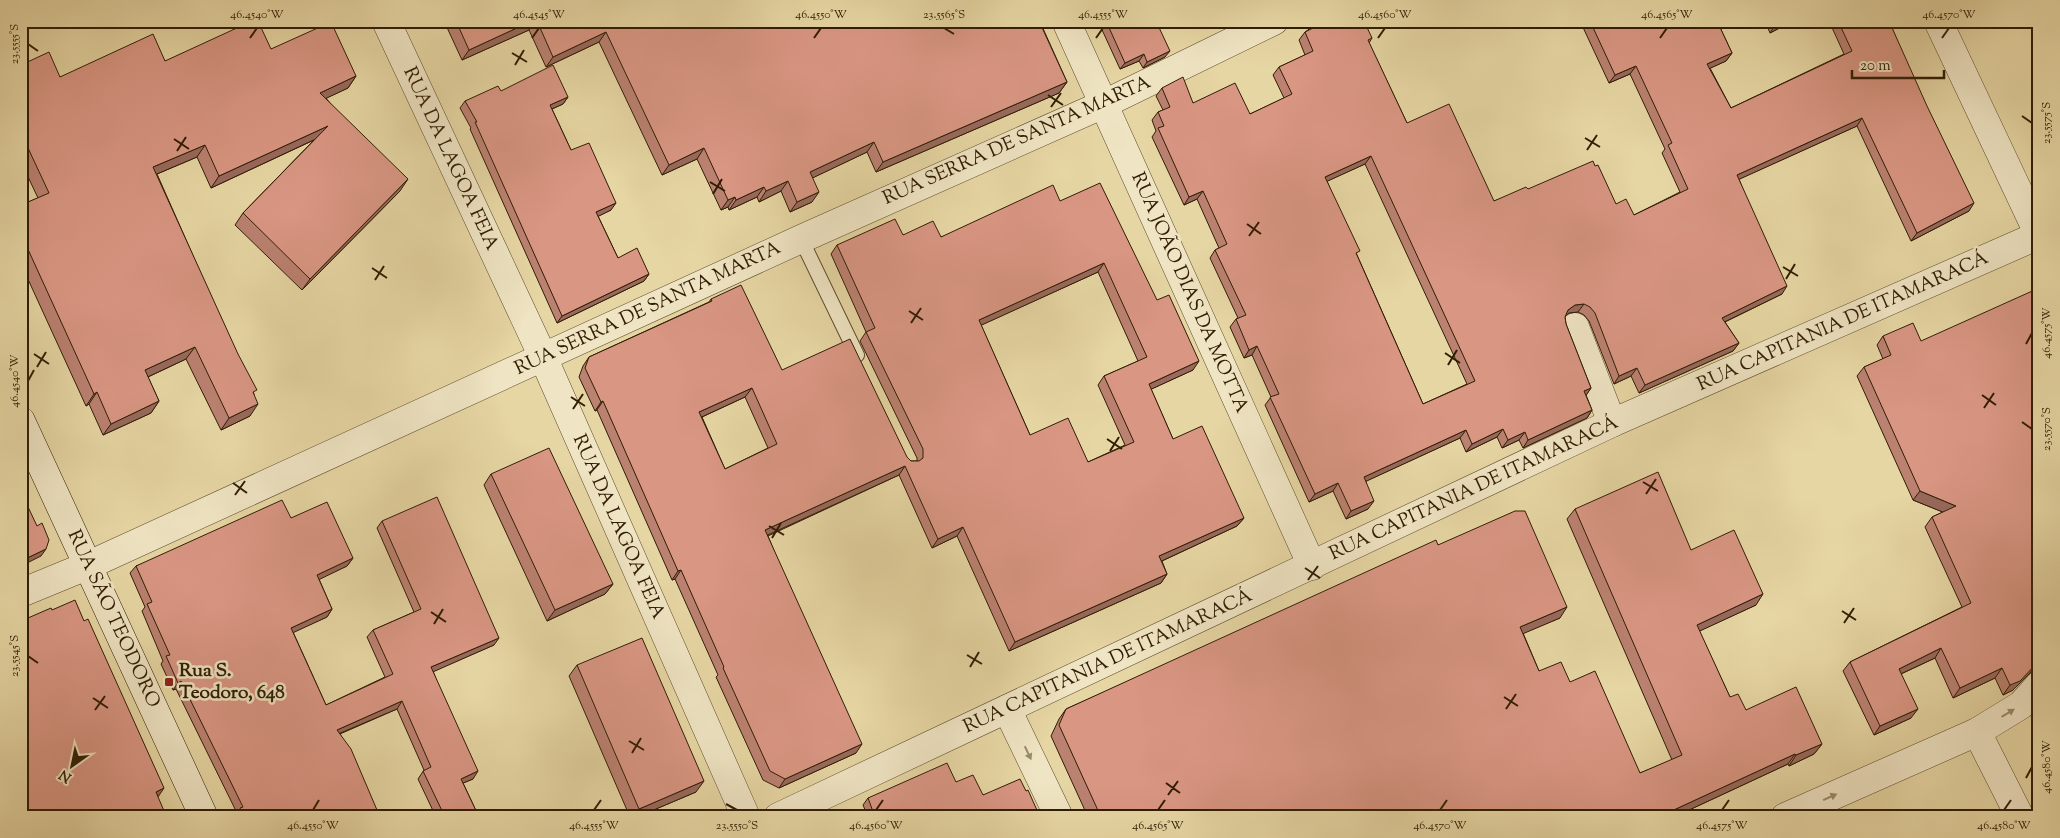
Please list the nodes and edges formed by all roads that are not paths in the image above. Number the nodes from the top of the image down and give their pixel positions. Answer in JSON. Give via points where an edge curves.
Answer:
{"nodes":[{"id":1,"x":386,"y":21,"type":"edge"},
{"id":2,"x":1066,"y":21,"type":"edge"},
{"id":3,"x":1274,"y":21,"type":"edge"},
{"id":4,"x":1938,"y":21,"type":"edge"},
{"id":5,"x":1104,"y":104,"type":"junction"},
{"id":6,"x":2039,"y":235,"type":"edge"},
{"id":7,"x":801,"y":238,"type":"junction"},
{"id":8,"x":1575,"y":327,"type":"dead end"},
{"id":9,"x":543,"y":357,"type":"junction"},
{"id":10,"x":861,"y":363,"type":"edge"},
{"id":11,"x":21,"y":421,"type":"edge"},
{"id":12,"x":1612,"y":423,"type":"junction"},
{"id":13,"x":89,"y":565,"type":"junction"},
{"id":14,"x":1312,"y":566,"type":"junction"},
{"id":15,"x":21,"y":594,"type":"edge"},
{"id":16,"x":2039,"y":685,"type":"edge"},
{"id":17,"x":1008,"y":709,"type":"junction"},
{"id":18,"x":1977,"y":732,"type":"junction"},
{"id":19,"x":2010,"y":813,"type":"edge"},
{"id":20,"x":782,"y":816,"type":"edge"},
{"id":21,"x":204,"y":817,"type":"edge"},
{"id":22,"x":746,"y":817,"type":"edge"},
{"id":23,"x":1059,"y":817,"type":"edge"},
{"id":24,"x":1785,"y":817,"type":"edge"}],
"edges":[{"from":1,"to":9,"type":"street","name":"RUA DA LAGOA FEIA"},
{"from":2,"to":5,"type":"street","name":"RUA JOÃO DIAS DA MOTTA"},
{"from":3,"to":5,"type":"street","name":"RUA SERRA DE SANTA MARTA"},
{"from":4,"to":6,"type":"street"},
{"from":5,"to":7,"type":"street","name":"RUA SERRA DE SANTA MARTA"},
{"from":5,"to":14,"type":"street","name":"RUA JOÃO DIAS DA MOTTA"},
{"from":6,"to":12,"type":"street","name":"RUA CAPITANIA DE ITAMARACÁ"},
{"from":7,"to":9,"type":"street","name":"RUA SERRA DE SANTA MARTA"},
{"from":7,"to":10,"type":"lane"},
{"from":8,"to":12,"type":"street"},
{"from":9,"to":13,"type":"street","name":"RUA SERRA DE SANTA MARTA"},
{"from":9,"to":22,"type":"street","name":"RUA DA LAGOA FEIA"},
{"from":11,"to":13,"type":"street","name":"RUA SÃO TEODORO"},
{"from":12,"to":14,"type":"street","name":"RUA CAPITANIA DE ITAMARACÁ"},
{"from":13,"to":15,"type":"street","name":"RUA SERRA DE SANTA MARTA"},
{"from":13,"to":21,"type":"street","name":"RUA SÃO TEODORO"},
{"from":14,"to":17,"type":"street","name":"RUA CAPITANIA DE ITAMARACÁ"},
{"from":18,"to":16,"type":"street","one_way":true,"via":[[2022,705]]},
{"from":17,"to":20,"type":"street","name":"RUA CAPITANIA DE ITAMARACÁ"},
{"from":17,"to":23,"type":"street","one_way":true},
{"from":18,"to":19,"type":"street"},
{"from":24,"to":18,"type":"street","one_way":true}]}
